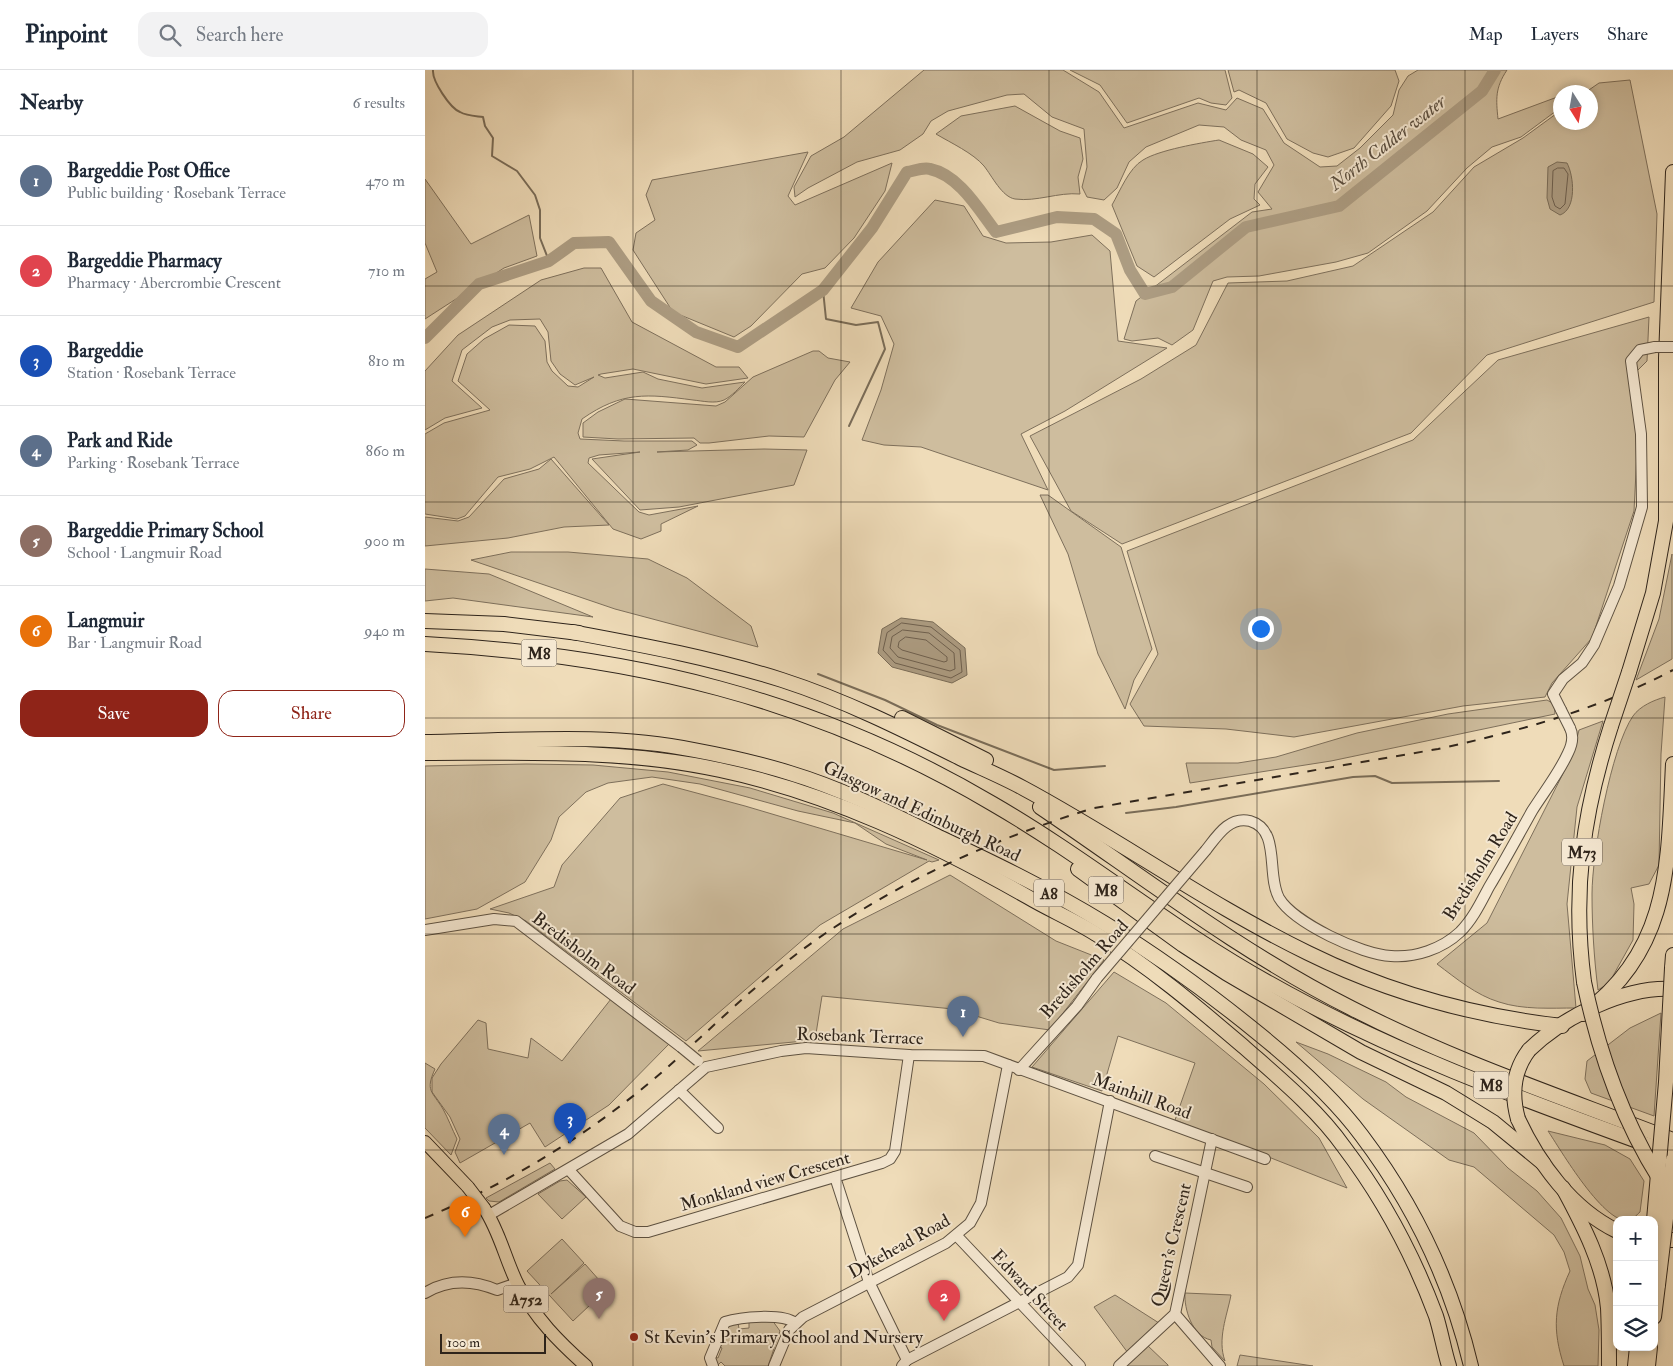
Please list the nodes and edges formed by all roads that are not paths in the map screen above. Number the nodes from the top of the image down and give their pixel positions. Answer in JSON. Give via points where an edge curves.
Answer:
{"nodes":[{"id":1,"x":1673,"y":172,"type":"edge"},
{"id":2,"x":1673,"y":347,"type":"edge"},
{"id":3,"x":425,"y":621,"type":"edge"},
{"id":4,"x":571,"y":632,"type":"junction"},
{"id":5,"x":425,"y":644,"type":"edge"},
{"id":6,"x":804,"y":714,"type":"junction"},
{"id":7,"x":425,"y":742,"type":"edge"},
{"id":8,"x":425,"y":753,"type":"edge"},
{"id":9,"x":961,"y":758,"type":"junction"},
{"id":10,"x":1673,"y":764,"type":"edge"},
{"id":11,"x":1193,"y":889,"type":"junction"},
{"id":12,"x":1139,"y":901,"type":"junction"},
{"id":13,"x":425,"y":930,"type":"edge"},
{"id":14,"x":1673,"y":962,"type":"edge"},
{"id":15,"x":1673,"y":988,"type":"edge"},
{"id":16,"x":1583,"y":1014,"type":"junction"},
{"id":17,"x":1561,"y":1026,"type":"junction"},
{"id":18,"x":909,"y":1055,"type":"junction"},
{"id":19,"x":702,"y":1064,"type":"junction"},
{"id":20,"x":1008,"y":1065,"type":"junction"},
{"id":21,"x":1019,"y":1070,"type":"junction"},
{"id":22,"x":1405,"y":1073,"type":"junction"},
{"id":23,"x":679,"y":1090,"type":"junction"},
{"id":24,"x":1110,"y":1101,"type":"junction"},
{"id":25,"x":718,"y":1128,"type":"dead end"},
{"id":26,"x":1212,"y":1139,"type":"junction"},
{"id":27,"x":1673,"y":1140,"type":"edge"},
{"id":28,"x":425,"y":1142,"type":"edge"},
{"id":29,"x":1673,"y":1154,"type":"edge"},
{"id":30,"x":1155,"y":1156,"type":"dead end"},
{"id":31,"x":1265,"y":1159,"type":"dead end"},
{"id":32,"x":1673,"y":1160,"type":"edge"},
{"id":33,"x":1543,"y":1163,"type":"junction"},
{"id":34,"x":569,"y":1170,"type":"junction"},
{"id":35,"x":1204,"y":1172,"type":"junction"},
{"id":36,"x":835,"y":1178,"type":"junction"},
{"id":37,"x":1247,"y":1187,"type":"dead end"},
{"id":38,"x":1563,"y":1188,"type":"junction"},
{"id":39,"x":1673,"y":1199,"type":"edge"},
{"id":40,"x":487,"y":1211,"type":"junction"},
{"id":41,"x":1654,"y":1216,"type":"edge"},
{"id":42,"x":1613,"y":1229,"type":"edge"},
{"id":43,"x":957,"y":1236,"type":"junction"},
{"id":44,"x":1658,"y":1240,"type":"edge"},
{"id":45,"x":1673,"y":1240,"type":"edge"},
{"id":46,"x":869,"y":1282,"type":"junction"},
{"id":47,"x":517,"y":1283,"type":"junction"},
{"id":48,"x":425,"y":1293,"type":"edge"},
{"id":49,"x":1019,"y":1302,"type":"junction"},
{"id":50,"x":1655,"y":1306,"type":"edge"},
{"id":51,"x":1175,"y":1314,"type":"junction"},
{"id":52,"x":795,"y":1323,"type":"junction"},
{"id":53,"x":1637,"y":1351,"type":"edge"},
{"id":54,"x":1650,"y":1351,"type":"edge"},
{"id":55,"x":904,"y":1363,"type":"edge"},
{"id":56,"x":586,"y":1366,"type":"edge"},
{"id":57,"x":713,"y":1366,"type":"edge"},
{"id":58,"x":774,"y":1366,"type":"edge"},
{"id":59,"x":1080,"y":1366,"type":"edge"},
{"id":60,"x":1119,"y":1366,"type":"edge"},
{"id":61,"x":1220,"y":1366,"type":"edge"},
{"id":62,"x":1449,"y":1366,"type":"edge"},
{"id":63,"x":1471,"y":1366,"type":"edge"},
{"id":64,"x":1609,"y":1366,"type":"edge"},
{"id":65,"x":1635,"y":1366,"type":"edge"},
{"id":66,"x":1648,"y":1366,"type":"edge"}],
"edges":[{"from":1,"to":39,"type":"highway","number":"M73","bridge":true,"via":[[1666,358],[1666,521],[1653,592],[1597,770],[1583,836],[1578,909],[1584,982],[1601,1050],[1621,1106],[1642,1149]]},
{"from":2,"to":21,"type":"street","name":"Bredisholm Road","bridge":true,"via":[[1640,350],[1631,361],[1641,434],[1642,507],[1619,586],[1596,640],[1582,663],[1563,679],[1553,694],[1573,736],[1568,754],[1473,916],[1454,937],[1431,950],[1398,957],[1375,954],[1296,917],[1277,893],[1271,870],[1269,837],[1256,824],[1244,820],[1232,823],[1226,826],[1077,1006]]},
{"from":3,"to":4,"type":"highway","number":"M8","via":[[504,624]]},
{"from":4,"to":9,"type":"highway","number":"M8","via":[[673,651],[783,680],[871,714]]},
{"from":4,"to":11,"type":"highway","number":"M8","via":[[675,645],[710,653],[786,674],[881,709],[946,739],[1073,809]]},
{"from":5,"to":6,"type":"highway","number":"M8","via":[[527,652],[652,671],[747,695]]},
{"from":6,"to":12,"type":"highway","number":"M8","via":[[879,743],[935,770],[1060,846]]},
{"from":6,"to":22,"type":"highway","number":"M8","via":[[964,795],[1047,847],[1226,974]]},
{"from":7,"to":63,"type":"highway","name":"Glasgow and Edinburgh Road","number":"A8","via":[[627,741],[690,749],[755,763],[833,787],[1009,871],[1103,922],[1222,1003],[1298,1066],[1361,1134],[1404,1197],[1434,1255],[1456,1307]]},
{"from":8,"to":62,"type":"highway","name":"Glasgow and Edinburgh Road","number":"A8","via":[[634,757],[683,763],[759,779],[835,804],[922,841],[976,867],[1096,934],[1209,1017],[1287,1085],[1343,1144],[1411,1258],[1436,1317]]},
{"from":9,"to":11,"type":"highway","number":"M8","via":[[1022,787]]},
{"from":9,"to":27,"type":"highway","number":"M8","via":[[1017,792],[1234,940],[1319,991],[1444,1051]]},
{"from":10,"to":16,"type":"highway","via":[[1666,867],[1654,919],[1643,948],[1628,973],[1605,998]]},
{"from":11,"to":17,"type":"highway","number":"M8","via":[[1310,954],[1389,986],[1457,1006]]},
{"from":12,"to":22,"type":"highway","number":"M8","via":[[1225,965]]},
{"from":12,"to":29,"type":"highway","number":"M8","via":[[1229,960],[1339,1021],[1455,1071]]},
{"from":13,"to":19,"type":"street","name":"Bredisholm Road","bridge":true,"via":[[494,919],[515,921]]},
{"from":14,"to":41,"type":"highway","bridge":true},
{"from":15,"to":16,"type":"highway","number":"M8","via":[[1634,992]]},
{"from":16,"to":17,"type":"highway","number":"M8"},
{"from":17,"to":33,"type":"highway","number":"M8","bridge":true,"via":[[1529,1050],[1519,1065],[1515,1081],[1514,1100],[1519,1119]]},
{"from":18,"to":19,"type":"street","name":"Rosebank Terrace","via":[[806,1048]]},
{"from":18,"to":20,"type":"street","name":"Rosebank Terrace","via":[[981,1056]]},
{"from":18,"to":36,"type":"street","name":"Monkland view Crescent","via":[[895,1151],[890,1159]]},
{"from":19,"to":23,"type":"street","name":"Rosebank Terrace"},
{"from":20,"to":21,"type":"street","name":"Mainhill Road"},
{"from":20,"to":43,"type":"street","name":"Dykehead Road","via":[[981,1203]]},
{"from":21,"to":24,"type":"street","name":"Mainhill Road"},
{"from":22,"to":33,"type":"highway","number":"M8","via":[[1493,1122]]},
{"from":23,"to":25,"type":"street"},
{"from":23,"to":34,"type":"street","name":"Rosebank Terrace","via":[[628,1134]]},
{"from":24,"to":26,"type":"street","name":"Mainhill Road"},
{"from":24,"to":49,"type":"street","via":[[1078,1265],[1068,1276]]},
{"from":26,"to":31,"type":"street","name":"Mainhill Road"},
{"from":26,"to":35,"type":"street","name":"Queen's Crescent"},
{"from":28,"to":40,"type":"main road","number":"A752","bridge":true},
{"from":30,"to":35,"type":"street"},
{"from":32,"to":50,"type":"highway","bridge":true},
{"from":33,"to":38,"type":"highway","number":"M8"},
{"from":34,"to":36,"type":"street","name":"Monkland view Crescent","via":[[620,1226],[635,1232],[648,1232]]},
{"from":34,"to":40,"type":"street","name":"Rosebank Terrace"},
{"from":35,"to":37,"type":"street"},
{"from":35,"to":51,"type":"street","name":"Queen's Crescent"},
{"from":36,"to":46,"type":"street"},
{"from":38,"to":42,"type":"highway","number":"M8","via":[[1590,1216]]},
{"from":38,"to":64,"type":"highway","via":[[1600,1267],[1608,1306]]},
{"from":40,"to":47,"type":"main road","number":"A752"},
{"from":43,"to":46,"type":"street","name":"Dykehead Road"},
{"from":43,"to":49,"type":"street","name":"Edward Street"},
{"from":44,"to":45,"type":"highway"},
{"from":46,"to":52,"type":"street","name":"Dykehead Road"},
{"from":46,"to":55,"type":"street"},
{"from":47,"to":48,"type":"street","via":[[497,1290],[481,1283],[465,1282]]},
{"from":47,"to":56,"type":"main road","number":"A752","via":[[534,1313],[553,1336]]},
{"from":49,"to":55,"type":"street"},
{"from":49,"to":59,"type":"street","name":"Edward Street"},
{"from":51,"to":60,"type":"street","name":"Queen's Crescent"},
{"from":51,"to":61,"type":"street"},
{"from":52,"to":57,"type":"street","via":[[777,1317],[725,1322],[710,1358]]},
{"from":52,"to":58,"type":"street","name":"Dykehead Road","via":[[784,1339]]},
{"from":53,"to":65,"type":"highway"},
{"from":54,"to":66,"type":"highway"}]}
